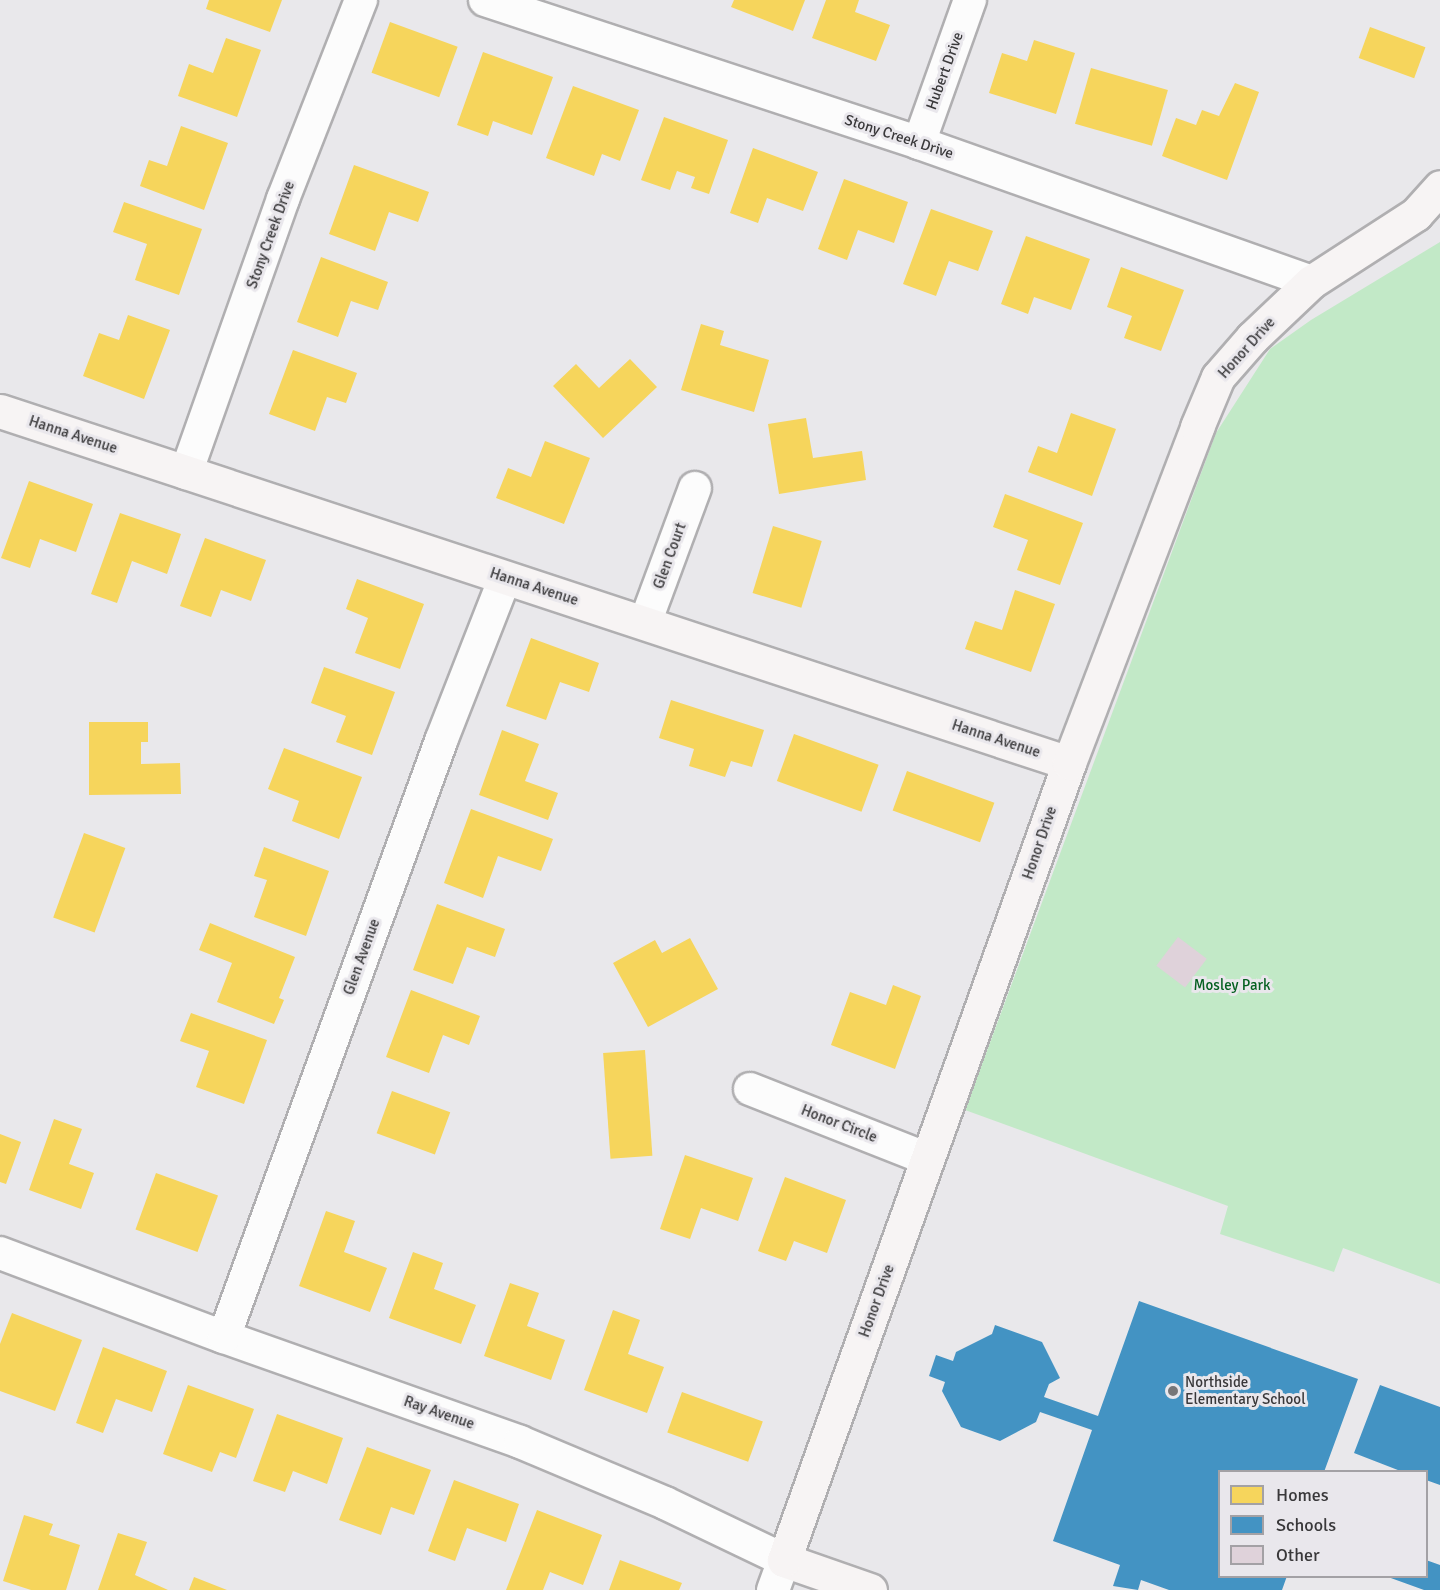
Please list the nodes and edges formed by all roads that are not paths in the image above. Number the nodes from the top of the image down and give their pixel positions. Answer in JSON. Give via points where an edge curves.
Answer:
{"nodes":[{"id":1,"x":361,"y":0,"type":"edge"},
{"id":2,"x":484,"y":0,"type":"edge"},
{"id":3,"x":970,"y":0,"type":"edge"},
{"id":4,"x":919,"y":143,"type":"junction"},
{"id":5,"x":1440,"y":187,"type":"edge"},
{"id":6,"x":1311,"y":282,"type":"junction"},
{"id":7,"x":0,"y":411,"type":"edge"},
{"id":8,"x":186,"y":473,"type":"junction"},
{"id":9,"x":695,"y":488,"type":"dead end"},
{"id":10,"x":506,"y":578,"type":"junction"},
{"id":11,"x":645,"y":624,"type":"junction"},
{"id":12,"x":1069,"y":762,"type":"junction"},
{"id":13,"x":750,"y":1089,"type":"dead end"},
{"id":14,"x":928,"y":1159,"type":"junction"},
{"id":15,"x":0,"y":1253,"type":"edge"},
{"id":16,"x":224,"y":1337,"type":"junction"},
{"id":17,"x":784,"y":1560,"type":"junction"},
{"id":18,"x":773,"y":1590,"type":"edge"},
{"id":19,"x":870,"y":1590,"type":"edge"}],
"edges":[{"from":1,"to":8,"type":"street","name":"Stony Creek Drive","via":[[283,200]]},
{"from":2,"to":4,"type":"street","name":"Stony Creek Drive"},
{"from":3,"to":4,"type":"street","name":"Hubert Drive"},
{"from":4,"to":6,"type":"street","name":"Stony Creek Drive"},
{"from":5,"to":6,"type":"street","name":"Honor Drive","via":[[1416,214]]},
{"from":6,"to":12,"type":"street","name":"Honor Drive","via":[[1218,377]]},
{"from":7,"to":8,"type":"street","name":"Hanna Avenue"},
{"from":8,"to":10,"type":"street","name":"Hanna Avenue"},
{"from":9,"to":11,"type":"street","name":"Glen Court"},
{"from":10,"to":11,"type":"street","name":"Hanna Avenue"},
{"from":10,"to":16,"type":"street","name":"Glen Avenue","via":[[441,741]]},
{"from":11,"to":12,"type":"street","name":"Hanna Avenue"},
{"from":12,"to":14,"type":"street","name":"Honor Drive"},
{"from":13,"to":14,"type":"street","name":"Honor Circle"},
{"from":14,"to":17,"type":"street","name":"Honor Drive"},
{"from":15,"to":16,"type":"street","name":"Ray Avenue"},
{"from":16,"to":17,"type":"street","name":"Ray Avenue","via":[[520,1442],[665,1503]]},
{"from":17,"to":18,"type":"street","name":"Honor Drive"},
{"from":17,"to":19,"type":"street","name":"Ray Avenue"}]}
